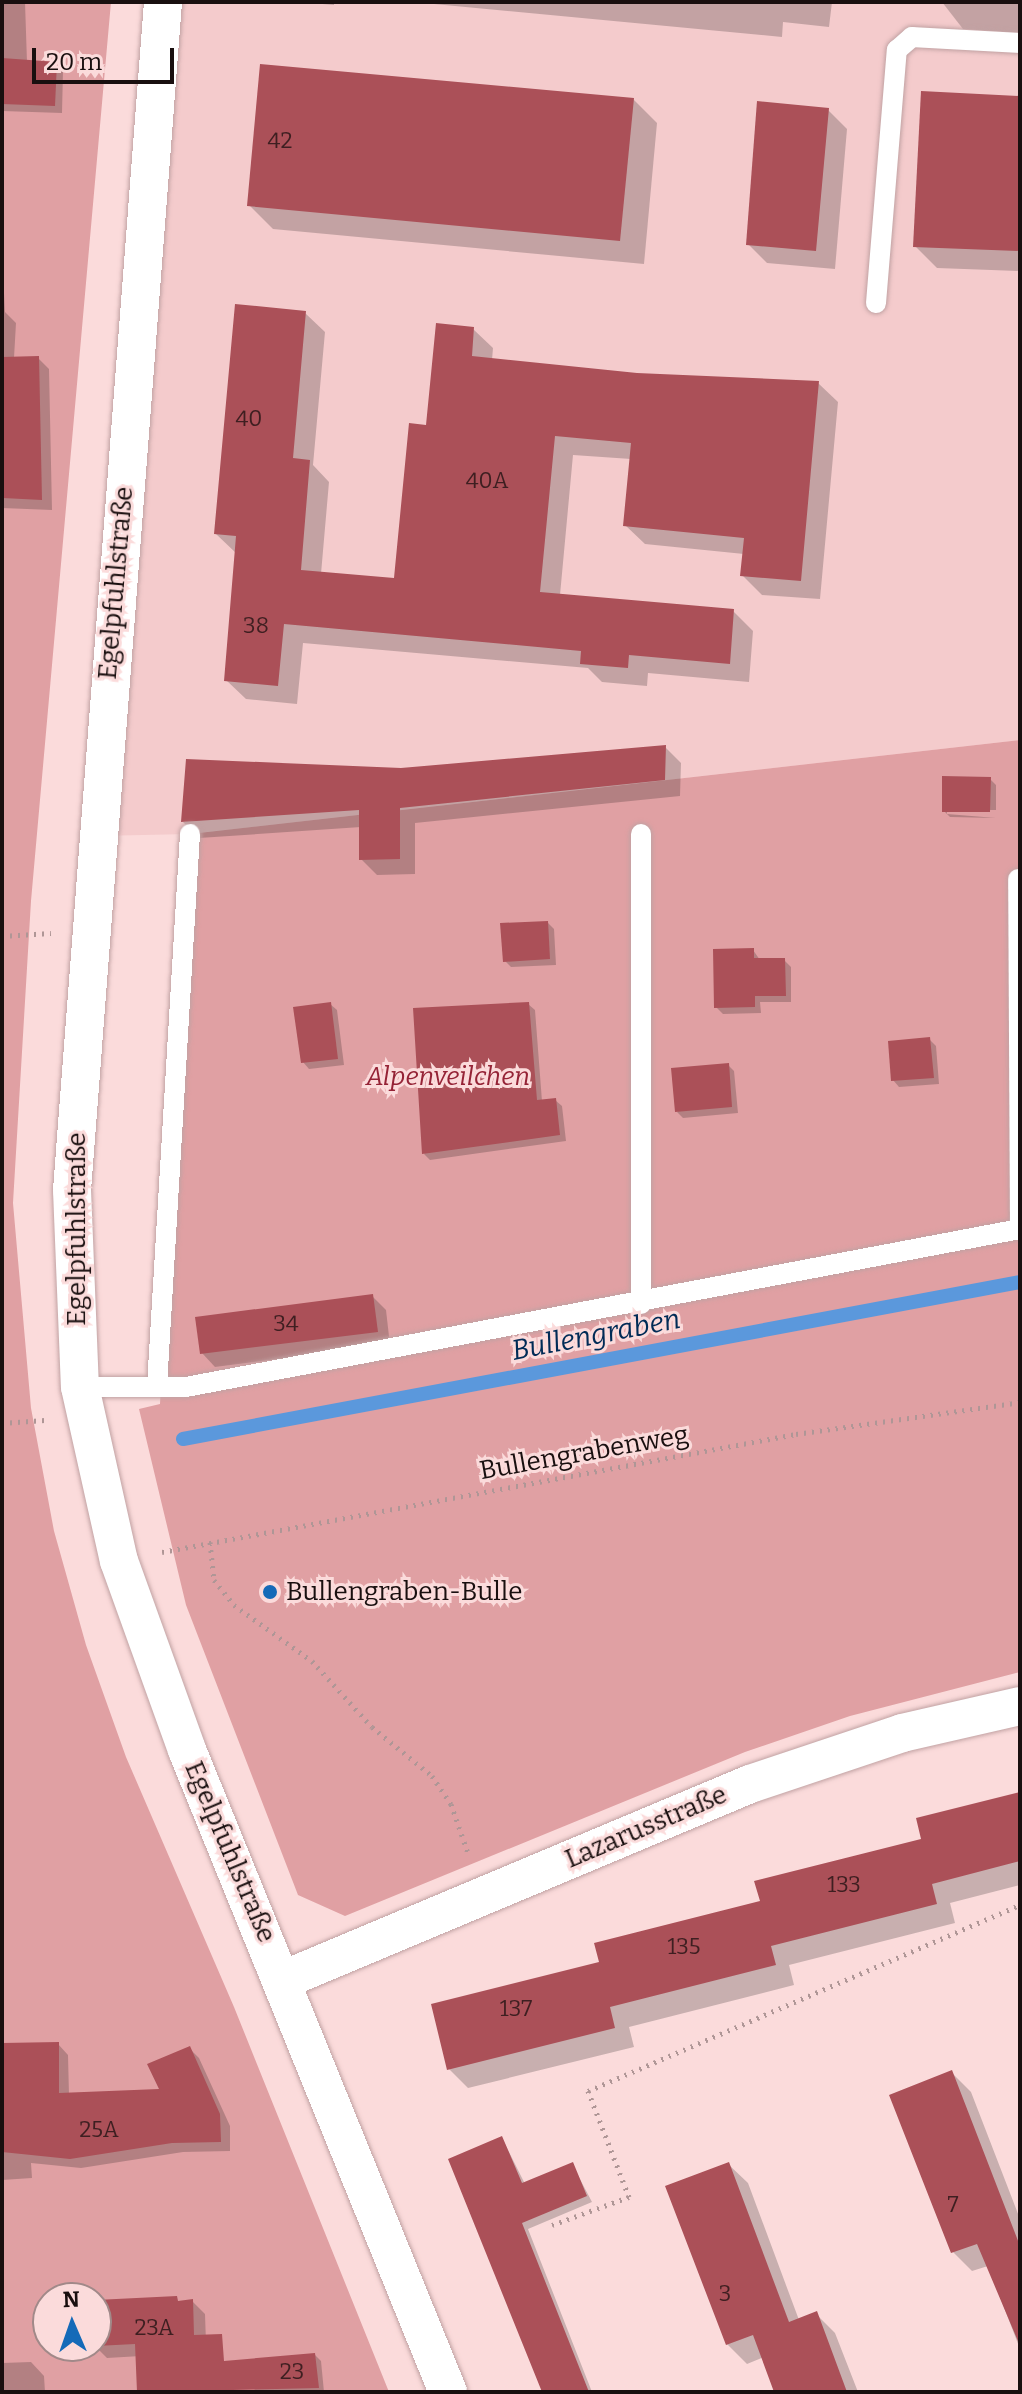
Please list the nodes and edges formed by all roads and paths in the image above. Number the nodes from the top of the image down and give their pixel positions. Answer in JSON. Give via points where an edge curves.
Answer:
{"nodes":[{"id":1,"x":163,"y":2,"type":"edge"},
{"id":2,"x":1020,"y":43,"type":"edge"},
{"id":3,"x":876,"y":303,"type":"dead end"},
{"id":4,"x":190,"y":834,"type":"dead end"},
{"id":5,"x":641,"y":834,"type":"dead end"},
{"id":6,"x":1018,"y":879,"type":"dead end"},
{"id":7,"x":641,"y":1304,"type":"junction"},
{"id":8,"x":157,"y":1386,"type":"junction"},
{"id":9,"x":80,"y":1387,"type":"junction"},
{"id":10,"x":1020,"y":1402,"type":"edge"},
{"id":11,"x":210,"y":1542,"type":"junction"},
{"id":12,"x":157,"y":1553,"type":"dead end"},
{"id":13,"x":1020,"y":1706,"type":"edge"},
{"id":14,"x":471,"y":1862,"type":"dead end"},
{"id":15,"x":1020,"y":1905,"type":"edge"},
{"id":16,"x":283,"y":1980,"type":"junction"},
{"id":17,"x":552,"y":2225,"type":"dead end"},
{"id":18,"x":448,"y":2392,"type":"edge"}],
"edges":[{"from":1,"to":9,"type":"street","name":"Egelpfuhlstraße","via":[[72,1175]]},
{"from":2,"to":3,"type":"lane","via":[[912,37],[897,50]]},
{"from":4,"to":8,"type":"lane"},
{"from":5,"to":7,"type":"lane"},
{"from":6,"to":7,"type":"lane","via":[[1020,1229]]},
{"from":7,"to":8,"type":"lane","via":[[186,1387]]},
{"from":8,"to":9,"type":"lane"},
{"from":9,"to":16,"type":"street","name":"Egelpfuhlstraße","via":[[119,1561],[187,1750]]},
{"from":10,"to":11,"type":"path","name":"Bullengrabenweg","via":[[796,1434]]},
{"from":11,"to":12,"type":"path","name":"Bullengrabenweg"},
{"from":11,"to":14,"type":"path","via":[[214,1580],[234,1605],[312,1661],[372,1727],[432,1776],[451,1804]]},
{"from":13,"to":16,"type":"street","name":"Lazarusstraße","via":[[902,1733],[750,1784]]},
{"from":15,"to":17,"type":"path","via":[[588,2091],[629,2197]]},
{"from":16,"to":18,"type":"street","name":"Egelpfuhlstraße"}]}
